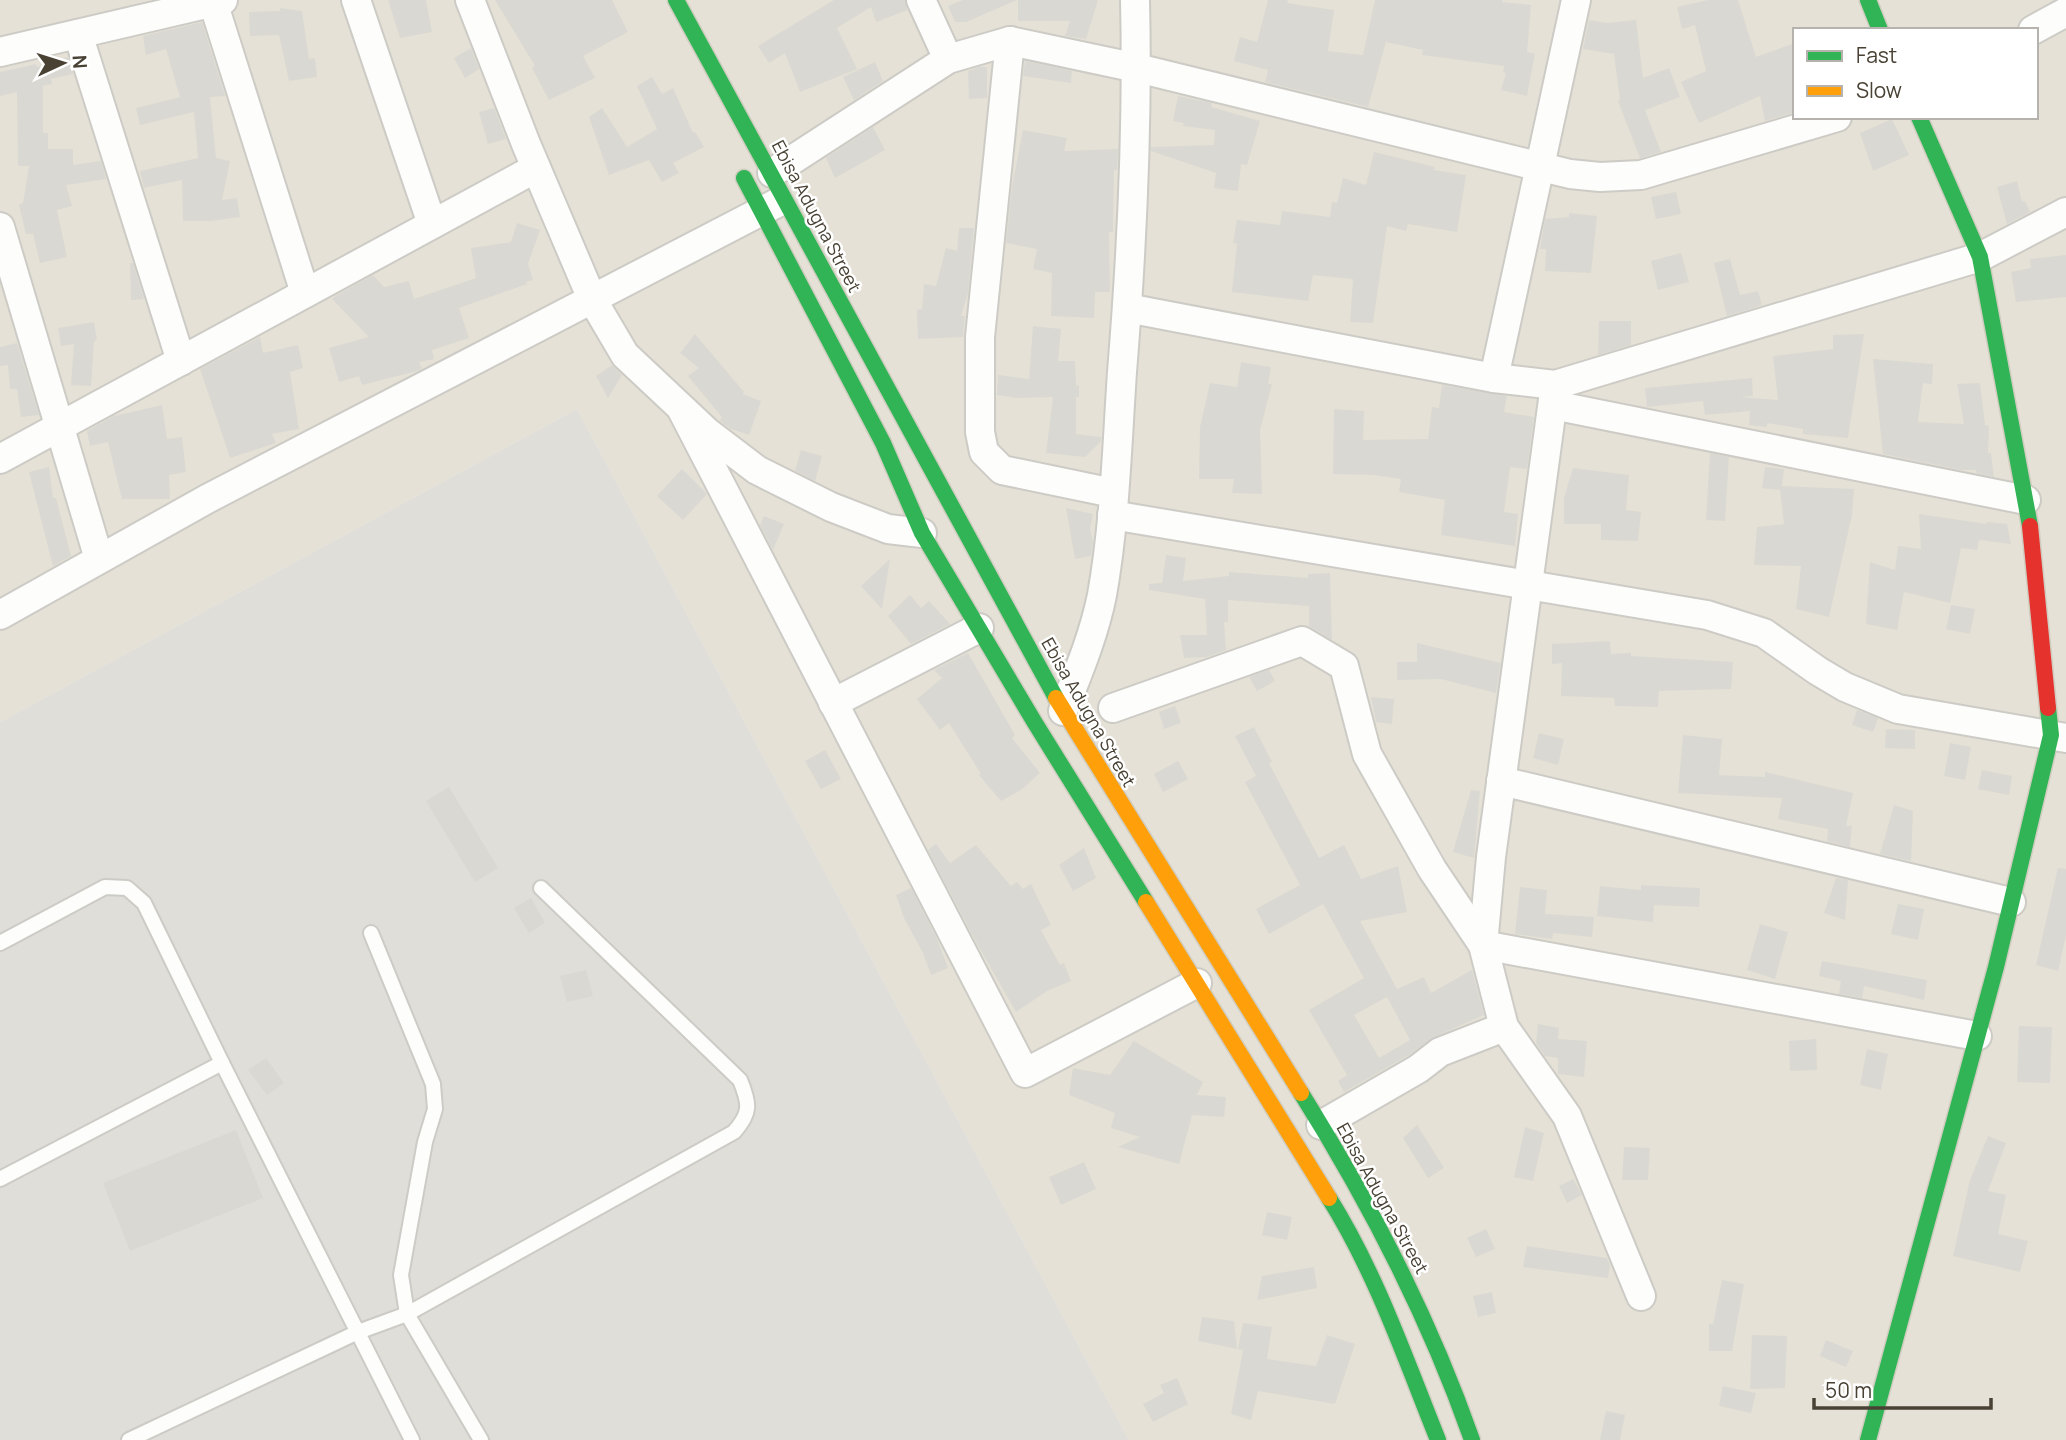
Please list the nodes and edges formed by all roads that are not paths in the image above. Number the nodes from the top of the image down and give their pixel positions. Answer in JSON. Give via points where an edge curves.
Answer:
{"nodes":[{"id":1,"x":356,"y":0,"type":"edge"},
{"id":2,"x":470,"y":0,"type":"edge"},
{"id":3,"x":676,"y":0,"type":"edge"},
{"id":4,"x":921,"y":0,"type":"edge"},
{"id":5,"x":1135,"y":0,"type":"edge"},
{"id":6,"x":1576,"y":0,"type":"edge"},
{"id":7,"x":1868,"y":0,"type":"edge"},
{"id":8,"x":218,"y":1,"type":"edge"},
{"id":9,"x":2066,"y":12,"type":"edge"},
{"id":10,"x":1880,"y":28,"type":"edge"},
{"id":11,"x":2038,"y":28,"type":"edge"},
{"id":12,"x":78,"y":34,"type":"junction"},
{"id":13,"x":1010,"y":41,"type":"junction"},
{"id":14,"x":0,"y":52,"type":"edge"},
{"id":15,"x":948,"y":59,"type":"junction"},
{"id":16,"x":1137,"y":68,"type":"junction"},
{"id":17,"x":1830,"y":119,"type":"edge"},
{"id":18,"x":1920,"y":119,"type":"edge"},
{"id":19,"x":737,"y":163,"type":"dead end"},
{"id":20,"x":536,"y":168,"type":"junction"},
{"id":21,"x":1540,"y":168,"type":"junction"},
{"id":22,"x":772,"y":173,"type":"junction"},
{"id":23,"x":774,"y":205,"type":"junction"},
{"id":24,"x":2066,"y":212,"type":"edge"},
{"id":25,"x":432,"y":224,"type":"junction"},
{"id":26,"x":0,"y":227,"type":"edge"},
{"id":27,"x":1980,"y":257,"type":"junction"},
{"id":28,"x":305,"y":293,"type":"junction"},
{"id":29,"x":592,"y":299,"type":"junction"},
{"id":30,"x":1127,"y":309,"type":"junction"},
{"id":31,"x":181,"y":360,"type":"junction"},
{"id":32,"x":1494,"y":378,"type":"junction"},
{"id":33,"x":1554,"y":395,"type":"junction"},
{"id":34,"x":682,"y":410,"type":"junction"},
{"id":35,"x":59,"y":426,"type":"junction"},
{"id":36,"x":0,"y":459,"type":"edge"},
{"id":37,"x":2026,"y":500,"type":"junction"},
{"id":38,"x":1112,"y":504,"type":"junction"},
{"id":39,"x":922,"y":533,"type":"junction"},
{"id":40,"x":99,"y":559,"type":"junction"},
{"id":41,"x":1529,"y":585,"type":"junction"},
{"id":42,"x":0,"y":615,"type":"edge"},
{"id":43,"x":979,"y":628,"type":"junction"},
{"id":44,"x":833,"y":703,"type":"junction"},
{"id":45,"x":1113,"y":708,"type":"dead end"},
{"id":46,"x":1063,"y":711,"type":"junction"},
{"id":47,"x":2058,"y":736,"type":"edge"},
{"id":48,"x":1501,"y":781,"type":"junction"},
{"id":49,"x":541,"y":888,"type":"dead end"},
{"id":50,"x":2011,"y":902,"type":"junction"},
{"id":51,"x":371,"y":933,"type":"dead end"},
{"id":52,"x":0,"y":943,"type":"edge"},
{"id":53,"x":1483,"y":945,"type":"junction"},
{"id":54,"x":1197,"y":983,"type":"junction"},
{"id":55,"x":1504,"y":1027,"type":"junction"},
{"id":56,"x":1977,"y":1036,"type":"junction"},
{"id":57,"x":222,"y":1063,"type":"junction"},
{"id":58,"x":1321,"y":1125,"type":"junction"},
{"id":59,"x":0,"y":1180,"type":"edge"},
{"id":60,"x":1641,"y":1296,"type":"dead end"},
{"id":61,"x":407,"y":1314,"type":"junction"},
{"id":62,"x":358,"y":1332,"type":"junction"},
{"id":63,"x":129,"y":1440,"type":"edge"},
{"id":64,"x":412,"y":1440,"type":"edge"},
{"id":65,"x":481,"y":1440,"type":"edge"},
{"id":66,"x":1438,"y":1440,"type":"edge"},
{"id":67,"x":1472,"y":1440,"type":"edge"},
{"id":68,"x":1868,"y":1440,"type":"edge"}],
"edges":[{"from":1,"to":25,"type":"street"},
{"from":2,"to":20,"type":"street"},
{"from":3,"to":22,"type":"main road","name":"Ebisa Adugna Street"},
{"from":4,"to":15,"type":"street"},
{"from":5,"to":16,"type":"street"},
{"from":6,"to":21,"type":"street"},
{"from":7,"to":10,"type":"main road"},
{"from":8,"to":12,"type":"street"},
{"from":8,"to":28,"type":"street"},
{"from":9,"to":11,"type":"street"},
{"from":12,"to":14,"type":"street"},
{"from":12,"to":31,"type":"street"},
{"from":13,"to":15,"type":"street"},
{"from":13,"to":16,"type":"street"},
{"from":13,"to":38,"type":"street","via":[[980,337],[984,452],[1002,470]]},
{"from":15,"to":22,"type":"street"},
{"from":16,"to":21,"type":"street"},
{"from":16,"to":30,"type":"street"},
{"from":17,"to":21,"type":"street","via":[[1641,175],[1600,177]]},
{"from":18,"to":27,"type":"main road"},
{"from":19,"to":23,"type":"main road","name":"Ebisa Adugna Street"},
{"from":20,"to":25,"type":"street"},
{"from":20,"to":29,"type":"street"},
{"from":21,"to":32,"type":"street"},
{"from":22,"to":23,"type":"main road","name":"Ebisa Adugna Street"},
{"from":23,"to":29,"type":"street"},
{"from":23,"to":39,"type":"main road","name":"Ebisa Adugna Street"},
{"from":23,"to":46,"type":"main road","name":"Ebisa Adugna Street"},
{"from":24,"to":27,"type":"street"},
{"from":25,"to":28,"type":"street"},
{"from":26,"to":35,"type":"street"},
{"from":27,"to":33,"type":"street"},
{"from":27,"to":37,"type":"main road"},
{"from":28,"to":31,"type":"street"},
{"from":29,"to":34,"type":"street","via":[[625,355]]},
{"from":29,"to":40,"type":"street"},
{"from":30,"to":32,"type":"street"},
{"from":30,"to":38,"type":"street"},
{"from":31,"to":35,"type":"street"},
{"from":32,"to":33,"type":"street"},
{"from":33,"to":37,"type":"street"},
{"from":33,"to":41,"type":"street"},
{"from":34,"to":39,"type":"street","via":[[757,470],[888,529]]},
{"from":34,"to":44,"type":"street"},
{"from":35,"to":36,"type":"street"},
{"from":35,"to":40,"type":"street"},
{"from":37,"to":47,"type":"main road"},
{"from":38,"to":41,"type":"street"},
{"from":38,"to":46,"type":"street","via":[[1101,596]]},
{"from":39,"to":43,"type":"main road","name":"Ebisa Adugna Street"},
{"from":40,"to":42,"type":"street"},
{"from":41,"to":47,"type":"street","via":[[1732,621],[1764,633],[1844,687],[1898,709]]},
{"from":41,"to":48,"type":"street"},
{"from":43,"to":44,"type":"street"},
{"from":43,"to":54,"type":"main road","name":"Ebisa Adugna Street"},
{"from":44,"to":54,"type":"street","via":[[1025,1073]]},
{"from":45,"to":53,"type":"street","via":[[1302,640],[1344,666],[1367,754],[1432,869]]},
{"from":46,"to":58,"type":"main road","name":"Ebisa Adugna Street"},
{"from":47,"to":50,"type":"main road"},
{"from":48,"to":50,"type":"street"},
{"from":48,"to":53,"type":"street"},
{"from":49,"to":61,"type":"lane","via":[[740,1080],[748,1100],[745,1120],[733,1132]]},
{"from":50,"to":56,"type":"main road"},
{"from":51,"to":61,"type":"lane","via":[[433,1084],[435,1109],[401,1275]]},
{"from":52,"to":57,"type":"lane","via":[[105,887],[127,888],[144,903]]},
{"from":53,"to":55,"type":"street"},
{"from":53,"to":56,"type":"street"},
{"from":54,"to":66,"type":"main road","name":"Ebisa Adugna Street","via":[[1352,1234]]},
{"from":55,"to":58,"type":"street","via":[[1440,1052]]},
{"from":55,"to":60,"type":"street","via":[[1567,1116]]},
{"from":56,"to":68,"type":"main road"},
{"from":57,"to":59,"type":"lane"},
{"from":57,"to":62,"type":"lane"},
{"from":58,"to":67,"type":"main road","name":"Ebisa Adugna Street","via":[[1415,1297]]},
{"from":61,"to":62,"type":"lane"},
{"from":61,"to":65,"type":"lane"},
{"from":62,"to":63,"type":"lane"},
{"from":62,"to":64,"type":"lane"}]}
